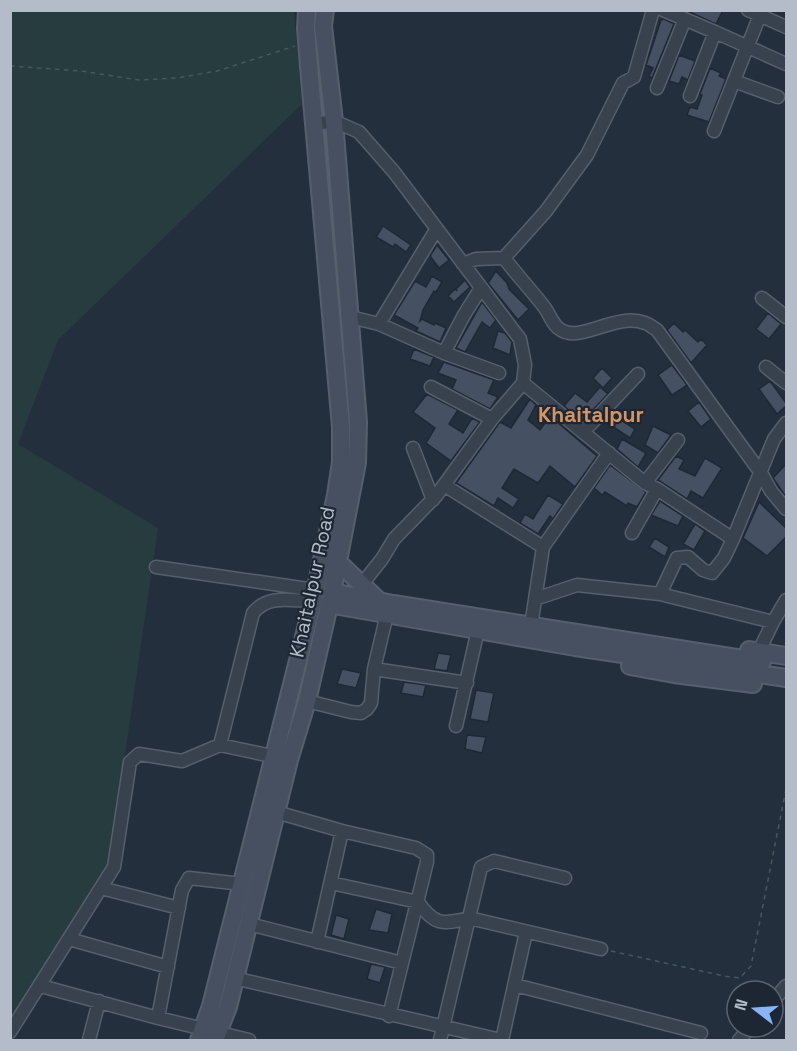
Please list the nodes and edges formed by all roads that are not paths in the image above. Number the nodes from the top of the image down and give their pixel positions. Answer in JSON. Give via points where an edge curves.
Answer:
{"nodes":[{"id":1,"x":307,"y":10,"type":"edge"},
{"id":2,"x":325,"y":10,"type":"edge"},
{"id":3,"x":653,"y":10,"type":"edge"},
{"id":4,"x":663,"y":10,"type":"edge"},
{"id":5,"x":756,"y":12,"type":"edge"},
{"id":6,"x":685,"y":19,"type":"junction"},
{"id":7,"x":786,"y":27,"type":"edge"},
{"id":8,"x":716,"y":32,"type":"junction"},
{"id":9,"x":747,"y":48,"type":"junction"},
{"id":10,"x":786,"y":64,"type":"edge"},
{"id":11,"x":734,"y":81,"type":"junction"},
{"id":12,"x":657,"y":88,"type":"dead end"},
{"id":13,"x":690,"y":96,"type":"dead end"},
{"id":14,"x":778,"y":97,"type":"dead end"},
{"id":15,"x":334,"y":121,"type":"junction"},
{"id":16,"x":316,"y":124,"type":"junction"},
{"id":17,"x":714,"y":132,"type":"dead end"},
{"id":18,"x":436,"y":230,"type":"junction"},
{"id":19,"x":504,"y":258,"type":"junction"},
{"id":20,"x":463,"y":264,"type":"junction"},
{"id":21,"x":482,"y":288,"type":"junction"},
{"id":22,"x":762,"y":298,"type":"dead end"},
{"id":23,"x":350,"y":317,"type":"junction"},
{"id":24,"x":786,"y":317,"type":"edge"},
{"id":25,"x":379,"y":324,"type":"junction"},
{"id":26,"x":444,"y":353,"type":"junction"},
{"id":27,"x":766,"y":367,"type":"dead end"},
{"id":28,"x":499,"y":373,"type":"dead end"},
{"id":29,"x":638,"y":374,"type":"dead end"},
{"id":30,"x":523,"y":383,"type":"junction"},
{"id":31,"x":786,"y":383,"type":"edge"},
{"id":32,"x":431,"y":387,"type":"dead end"},
{"id":33,"x":492,"y":419,"type":"junction"},
{"id":34,"x":786,"y":423,"type":"edge"},
{"id":35,"x":583,"y":432,"type":"junction"},
{"id":36,"x":678,"y":440,"type":"dead end"},
{"id":37,"x":413,"y":448,"type":"dead end"},
{"id":38,"x":609,"y":453,"type":"junction"},
{"id":39,"x":761,"y":473,"type":"junction"},
{"id":40,"x":645,"y":483,"type":"junction"},
{"id":41,"x":444,"y":485,"type":"junction"},
{"id":42,"x":657,"y":489,"type":"junction"},
{"id":43,"x":433,"y":500,"type":"junction"},
{"id":44,"x":786,"y":509,"type":"edge"},
{"id":45,"x":632,"y":533,"type":"dead end"},
{"id":46,"x":733,"y":539,"type":"junction"},
{"id":47,"x":543,"y":547,"type":"junction"},
{"id":48,"x":338,"y":562,"type":"junction"},
{"id":49,"x":156,"y":567,"type":"dead end"},
{"id":50,"x":362,"y":584,"type":"junction"},
{"id":51,"x":660,"y":594,"type":"junction"},
{"id":52,"x":322,"y":597,"type":"junction"},
{"id":53,"x":535,"y":598,"type":"junction"},
{"id":54,"x":786,"y":600,"type":"edge"},
{"id":55,"x":383,"y":608,"type":"junction"},
{"id":56,"x":773,"y":622,"type":"junction"},
{"id":57,"x":531,"y":626,"type":"junction"},
{"id":58,"x":478,"y":630,"type":"junction"},
{"id":59,"x":549,"y":642,"type":"junction"},
{"id":60,"x":759,"y":651,"type":"junction"},
{"id":61,"x":786,"y":657,"type":"edge"},
{"id":62,"x":786,"y":666,"type":"edge"},
{"id":63,"x":374,"y":669,"type":"junction"},
{"id":64,"x":786,"y":678,"type":"edge"},
{"id":65,"x":467,"y":683,"type":"junction"},
{"id":66,"x":786,"y":688,"type":"edge"},
{"id":67,"x":308,"y":701,"type":"junction"},
{"id":68,"x":456,"y":726,"type":"dead end"},
{"id":69,"x":220,"y":745,"type":"junction"},
{"id":70,"x":282,"y":758,"type":"junction"},
{"id":71,"x":276,"y":812,"type":"junction"},
{"id":72,"x":342,"y":831,"type":"junction"},
{"id":73,"x":566,"y":878,"type":"dead end"},
{"id":74,"x":331,"y":883,"type":"junction"},
{"id":75,"x":242,"y":884,"type":"junction"},
{"id":76,"x":101,"y":888,"type":"junction"},
{"id":77,"x":418,"y":902,"type":"junction"},
{"id":78,"x":179,"y":908,"type":"junction"},
{"id":79,"x":469,"y":918,"type":"junction"},
{"id":80,"x":249,"y":924,"type":"junction"},
{"id":81,"x":526,"y":932,"type":"junction"},
{"id":82,"x":69,"y":939,"type":"junction"},
{"id":83,"x":317,"y":942,"type":"junction"},
{"id":84,"x":602,"y":948,"type":"road end"},
{"id":85,"x":402,"y":963,"type":"junction"},
{"id":86,"x":168,"y":967,"type":"junction"},
{"id":87,"x":234,"y":978,"type":"junction"},
{"id":88,"x":515,"y":985,"type":"junction"},
{"id":89,"x":41,"y":986,"type":"junction"},
{"id":90,"x":99,"y":1001,"type":"junction"},
{"id":91,"x":389,"y":1016,"type":"junction"},
{"id":92,"x":158,"y":1018,"type":"junction"},
{"id":93,"x":442,"y":1027,"type":"junction"},
{"id":94,"x":10,"y":1032,"type":"edge"},
{"id":95,"x":701,"y":1033,"type":"dead end"},
{"id":96,"x":209,"y":1036,"type":"edge"},
{"id":97,"x":89,"y":1041,"type":"edge"},
{"id":98,"x":249,"y":1041,"type":"edge"},
{"id":99,"x":440,"y":1041,"type":"edge"},
{"id":100,"x":501,"y":1041,"type":"edge"}],
"edges":[{"from":1,"to":16,"type":"street","name":"Khaitalpur Road"},
{"from":2,"to":15,"type":"street","name":"Khaitalpur Road","via":[[323,26]]},
{"from":3,"to":19,"type":"street","via":[[634,77],[623,82],[587,155],[546,212]]},
{"from":4,"to":6,"type":"street"},
{"from":5,"to":7,"type":"street"},
{"from":5,"to":9,"type":"street"},
{"from":6,"to":8,"type":"street"},
{"from":6,"to":12,"type":"street"},
{"from":8,"to":9,"type":"street"},
{"from":8,"to":13,"type":"street"},
{"from":9,"to":10,"type":"street"},
{"from":9,"to":11,"type":"street"},
{"from":11,"to":14,"type":"street"},
{"from":11,"to":17,"type":"street"},
{"from":15,"to":16,"type":"street"},
{"from":15,"to":18,"type":"street","via":[[359,132]]},
{"from":15,"to":23,"type":"street","name":"Khaitalpur Road"},
{"from":16,"to":52,"type":"street","name":"Khaitalpur Road","via":[[341,427],[341,462]]},
{"from":18,"to":20,"type":"street"},
{"from":18,"to":25,"type":"street"},
{"from":19,"to":20,"type":"street","via":[[476,259]]},
{"from":19,"to":39,"type":"street","via":[[557,329],[567,334],[625,321],[645,322],[657,330]]},
{"from":20,"to":21,"type":"street"},
{"from":21,"to":26,"type":"street"},
{"from":21,"to":30,"type":"street","via":[[520,339],[525,365]]},
{"from":22,"to":24,"type":"street"},
{"from":23,"to":25,"type":"street"},
{"from":23,"to":48,"type":"street","name":"Khaitalpur Road","via":[[357,464]]},
{"from":25,"to":26,"type":"street"},
{"from":26,"to":28,"type":"street"},
{"from":27,"to":31,"type":"street"},
{"from":29,"to":35,"type":"street"},
{"from":30,"to":33,"type":"street"},
{"from":30,"to":35,"type":"street"},
{"from":32,"to":33,"type":"street"},
{"from":33,"to":41,"type":"street"},
{"from":34,"to":39,"type":"street","via":[[774,439]]},
{"from":35,"to":38,"type":"street"},
{"from":36,"to":40,"type":"street"},
{"from":37,"to":43,"type":"street"},
{"from":38,"to":40,"type":"street"},
{"from":38,"to":47,"type":"street"},
{"from":39,"to":44,"type":"street"},
{"from":39,"to":46,"type":"street"},
{"from":40,"to":42,"type":"street"},
{"from":41,"to":43,"type":"street"},
{"from":41,"to":47,"type":"street"},
{"from":42,"to":45,"type":"street"},
{"from":42,"to":46,"type":"street"},
{"from":43,"to":50,"type":"street","via":[[394,540]]},
{"from":46,"to":51,"type":"street","via":[[712,573],[688,557],[677,558]]},
{"from":47,"to":53,"type":"street"},
{"from":48,"to":50,"type":"street"},
{"from":48,"to":52,"type":"street","name":"Khaitalpur Road"},
{"from":49,"to":52,"type":"street"},
{"from":50,"to":55,"type":"street"},
{"from":51,"to":53,"type":"street","via":[[577,585]]},
{"from":51,"to":56,"type":"street"},
{"from":52,"to":55,"type":"street"},
{"from":52,"to":67,"type":"street","name":"Khaitalpur Road"},
{"from":52,"to":69,"type":"street","via":[[272,600],[260,604],[253,613]]},
{"from":52,"to":70,"type":"street","name":"Khaitalpur Road"},
{"from":53,"to":57,"type":"street"},
{"from":54,"to":56,"type":"street"},
{"from":55,"to":57,"type":"street"},
{"from":55,"to":58,"type":"street"},
{"from":55,"to":63,"type":"street"},
{"from":56,"to":60,"type":"street"},
{"from":57,"to":60,"type":"street","via":[[564,624]]},
{"from":57,"to":62,"type":"street"},
{"from":58,"to":59,"type":"street"},
{"from":58,"to":65,"type":"street"},
{"from":59,"to":64,"type":"street"},
{"from":59,"to":66,"type":"street","via":[[571,655],[674,674]]},
{"from":60,"to":61,"type":"street"},
{"from":63,"to":65,"type":"street"},
{"from":63,"to":67,"type":"street","via":[[371,703],[361,713]]},
{"from":65,"to":68,"type":"street"},
{"from":67,"to":70,"type":"street","name":"Khaitalpur Road"},
{"from":69,"to":70,"type":"street"},
{"from":69,"to":76,"type":"street","via":[[182,761],[139,754],[130,762],[114,867]]},
{"from":70,"to":71,"type":"street","name":"Khaitalpur Road"},
{"from":70,"to":75,"type":"street","name":"Khaitalpur Road"},
{"from":71,"to":72,"type":"street"},
{"from":71,"to":80,"type":"street","name":"Khaitalpur Road"},
{"from":72,"to":74,"type":"street"},
{"from":72,"to":77,"type":"street","via":[[416,848],[427,855]]},
{"from":73,"to":79,"type":"street","via":[[494,861],[481,867]]},
{"from":74,"to":77,"type":"street"},
{"from":74,"to":83,"type":"street"},
{"from":75,"to":78,"type":"street","via":[[189,878]]},
{"from":75,"to":96,"type":"street","name":"Khaitalpur Road"},
{"from":76,"to":78,"type":"street"},
{"from":76,"to":82,"type":"street"},
{"from":77,"to":79,"type":"street","via":[[427,916],[437,922]]},
{"from":77,"to":85,"type":"street"},
{"from":78,"to":86,"type":"street"},
{"from":79,"to":81,"type":"street"},
{"from":79,"to":93,"type":"street"},
{"from":80,"to":83,"type":"street"},
{"from":80,"to":87,"type":"street","name":"Khaitalpur Road"},
{"from":81,"to":84,"type":"street"},
{"from":81,"to":88,"type":"street"},
{"from":82,"to":86,"type":"street"},
{"from":82,"to":89,"type":"street"},
{"from":83,"to":85,"type":"street"},
{"from":85,"to":91,"type":"street"},
{"from":86,"to":92,"type":"street"},
{"from":87,"to":91,"type":"street"},
{"from":87,"to":96,"type":"street","name":"Khaitalpur Road"},
{"from":88,"to":95,"type":"street"},
{"from":88,"to":100,"type":"street"},
{"from":89,"to":90,"type":"street"},
{"from":89,"to":94,"type":"street"},
{"from":90,"to":92,"type":"street"},
{"from":90,"to":97,"type":"street"},
{"from":91,"to":93,"type":"street"},
{"from":92,"to":96,"type":"street"},
{"from":93,"to":99,"type":"street"},
{"from":93,"to":100,"type":"street"},
{"from":96,"to":98,"type":"street"}]}
